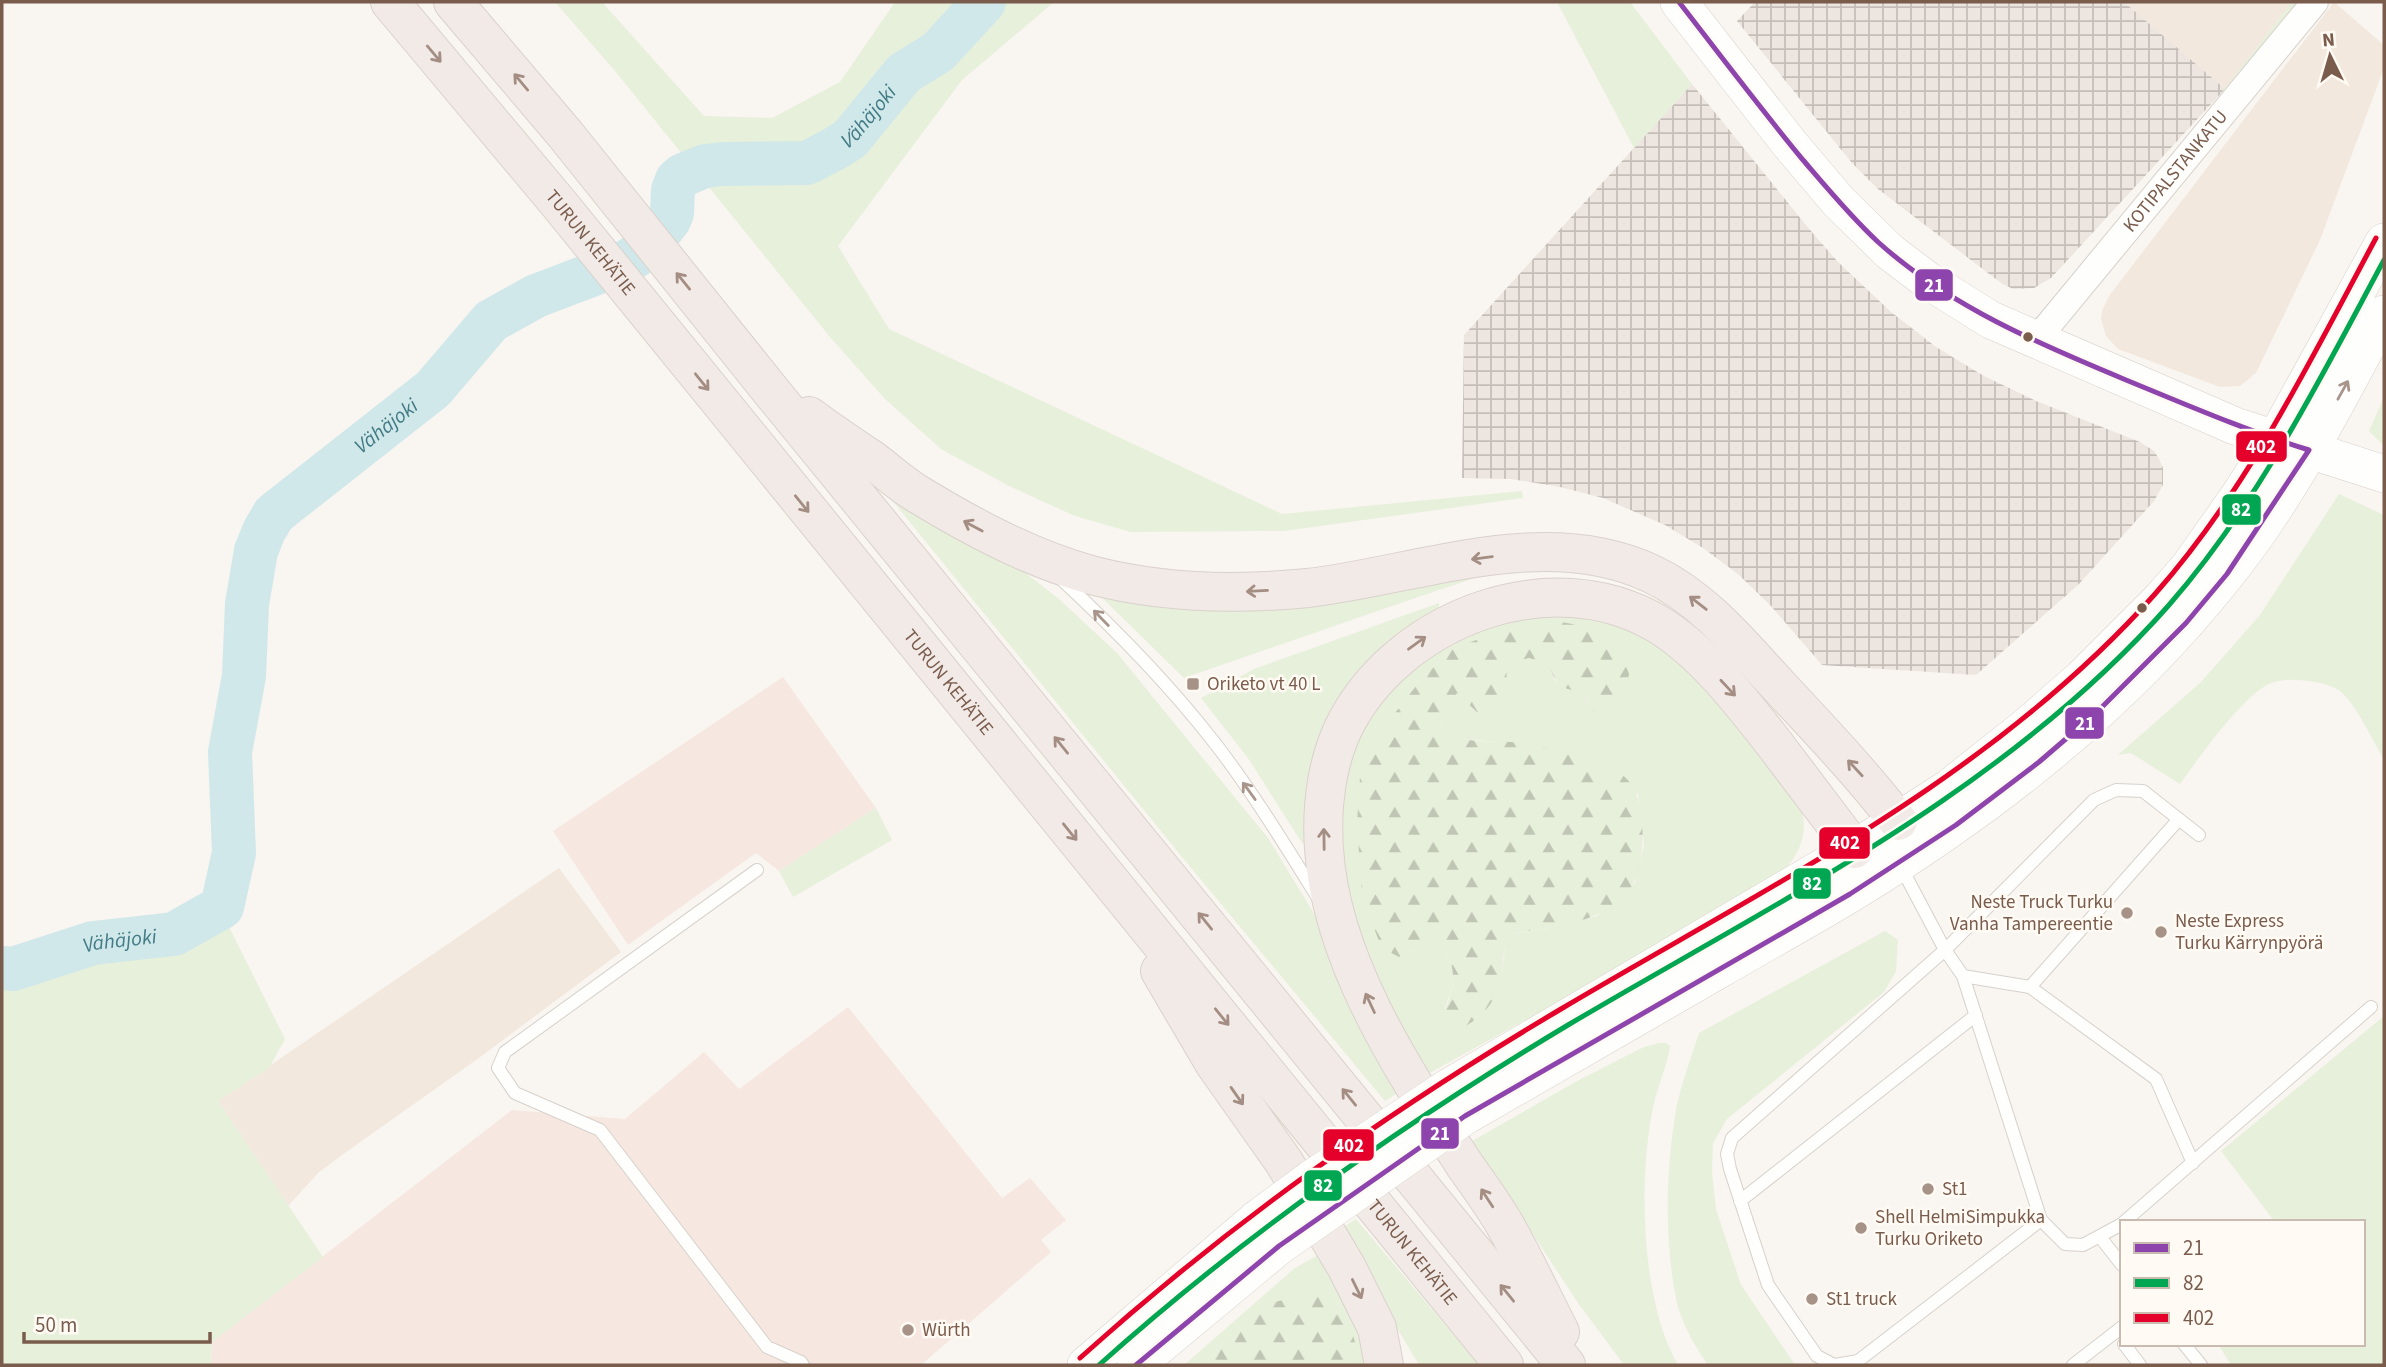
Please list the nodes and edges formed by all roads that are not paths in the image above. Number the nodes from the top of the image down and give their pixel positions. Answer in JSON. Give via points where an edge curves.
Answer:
{"nodes":[{"id":1,"x":390,"y":2,"type":"edge"},
{"id":2,"x":453,"y":2,"type":"edge"},
{"id":3,"x":1679,"y":2,"type":"edge"},
{"id":4,"x":2315,"y":2,"type":"edge"},
{"id":5,"x":2384,"y":242,"type":"edge"},
{"id":6,"x":2384,"y":314,"type":"edge"},
{"id":7,"x":2036,"y":340,"type":"junction"},
{"id":8,"x":771,"y":391,"type":"junction"},
{"id":9,"x":2275,"y":440,"type":"junction"},
{"id":10,"x":2309,"y":450,"type":"junction"},
{"id":11,"x":2384,"y":474,"type":"edge"},
{"id":12,"x":1035,"y":555,"type":"junction"},
{"id":13,"x":2179,"y":818,"type":"junction"},
{"id":14,"x":1898,"y":821,"type":"junction"},
{"id":15,"x":2199,"y":835,"type":"dead end"},
{"id":16,"x":1854,"y":849,"type":"junction"},
{"id":17,"x":1899,"y":863,"type":"junction"},
{"id":18,"x":757,"y":870,"type":"dead end"},
{"id":19,"x":1101,"y":870,"type":"junction"},
{"id":20,"x":1339,"y":931,"type":"junction"},
{"id":21,"x":1945,"y":950,"type":"junction"},
{"id":22,"x":1963,"y":976,"type":"junction"},
{"id":23,"x":2030,"y":987,"type":"junction"},
{"id":24,"x":2371,"y":1007,"type":"dead end"},
{"id":25,"x":1976,"y":1015,"type":"junction"},
{"id":26,"x":1456,"y":1102,"type":"junction"},
{"id":27,"x":2193,"y":1163,"type":"junction"},
{"id":28,"x":1740,"y":1201,"type":"junction"},
{"id":29,"x":2041,"y":1220,"type":"junction"},
{"id":30,"x":2126,"y":1220,"type":"edge"},
{"id":31,"x":2120,"y":1225,"type":"edge"},
{"id":32,"x":1268,"y":1232,"type":"junction"},
{"id":33,"x":2100,"y":1237,"type":"junction"},
{"id":34,"x":2120,"y":1262,"type":"edge"},
{"id":35,"x":2120,"y":1337,"type":"edge"},
{"id":36,"x":2128,"y":1346,"type":"edge"},
{"id":37,"x":2186,"y":1346,"type":"edge"},
{"id":38,"x":1385,"y":1350,"type":"edge"},
{"id":39,"x":803,"y":1365,"type":"edge"},
{"id":40,"x":1086,"y":1365,"type":"edge"},
{"id":41,"x":1136,"y":1365,"type":"edge"},
{"id":42,"x":1504,"y":1365,"type":"edge"},
{"id":43,"x":1566,"y":1365,"type":"edge"},
{"id":44,"x":1577,"y":1365,"type":"edge"},
{"id":45,"x":1834,"y":1365,"type":"edge"},
{"id":46,"x":2073,"y":1365,"type":"edge"},
{"id":47,"x":2140,"y":1365,"type":"edge"},
{"id":48,"x":2201,"y":1365,"type":"edge"}],
"edges":[{"from":1,"to":19,"type":"highway","name":"TURUN KEHÄTIE","one_way":true},
{"from":8,"to":2,"type":"highway","one_way":true},
{"from":3,"to":7,"type":"main road","via":[[1789,143],[1863,227],[1959,302]]},
{"from":4,"to":7,"type":"street","name":"KOTIPALSTANKATU"},
{"from":5,"to":9,"type":"main road"},
{"from":10,"to":6,"type":"main road","one_way":true},
{"from":7,"to":9,"type":"main road"},
{"from":12,"to":8,"type":"highway","one_way":true,"via":[[912,491]]},
{"from":43,"to":8,"type":"highway","one_way":true},
{"from":9,"to":10,"type":"main road"},
{"from":9,"to":14,"type":"main road","via":[[2189,567],[2127,635],[2027,726],[1949,788]]},
{"from":10,"to":11,"type":"main road"},
{"from":10,"to":17,"type":"main road","via":[[2227,574],[2157,654],[2039,762]]},
{"from":14,"to":12,"type":"highway","one_way":true,"via":[[1864,776],[1713,615],[1680,590],[1635,567],[1579,554],[1534,553],[1306,588],[1229,591],[1175,589],[1101,577]]},
{"from":20,"to":12,"type":"lane","one_way":true,"via":[[1215,743],[1174,694]]},
{"from":13,"to":15,"type":"lane"},
{"from":13,"to":21,"type":"lane","via":[[2144,791],[2116,790],[2094,800]]},
{"from":13,"to":23,"type":"lane"},
{"from":14,"to":16,"type":"main road"},
{"from":14,"to":17,"type":"main road"},
{"from":16,"to":17,"type":"main road"},
{"from":20,"to":16,"type":"highway","one_way":true,"via":[[1327,873],[1323,819],[1330,768],[1347,722],[1377,679],[1413,645],[1469,615],[1516,602],[1563,598],[1601,603],[1638,614],[1675,636],[1744,706]]},
{"from":16,"to":26,"type":"main road"},
{"from":17,"to":21,"type":"lane"},
{"from":17,"to":26,"type":"main road","via":[[1850,894]]},
{"from":18,"to":39,"type":"lane","via":[[505,1052],[498,1068],[515,1093],[600,1130],[767,1347]]},
{"from":19,"to":38,"type":"highway","one_way":true,"via":[[1214,1063],[1284,1162],[1347,1268]]},
{"from":19,"to":42,"type":"highway","name":"TURUN KEHÄTIE","one_way":true},
{"from":44,"to":20,"type":"highway","one_way":true,"via":[[1505,1225],[1404,1069]]},
{"from":21,"to":22,"type":"lane"},
{"from":21,"to":28,"type":"lane","via":[[1732,1138],[1727,1154]]},
{"from":22,"to":23,"type":"lane"},
{"from":22,"to":25,"type":"lane"},
{"from":23,"to":27,"type":"lane","via":[[2156,1079]]},
{"from":24,"to":27,"type":"lane"},
{"from":25,"to":28,"type":"lane"},
{"from":25,"to":29,"type":"lane"},
{"from":26,"to":32,"type":"main road","bridge":true,"via":[[1322,1171]]},
{"from":27,"to":30,"type":"lane"},
{"from":28,"to":45,"type":"lane","via":[[1768,1285],[1816,1356]]},
{"from":29,"to":33,"type":"lane","via":[[2065,1244],[2083,1245]]},
{"from":29,"to":45,"type":"lane","via":[[1858,1361]]},
{"from":31,"to":33,"type":"lane"},
{"from":32,"to":40,"type":"main road"},
{"from":32,"to":41,"type":"main road"},
{"from":33,"to":34,"type":"lane"},
{"from":35,"to":46,"type":"lane"},
{"from":36,"to":47,"type":"lane"},
{"from":37,"to":48,"type":"lane"}]}
